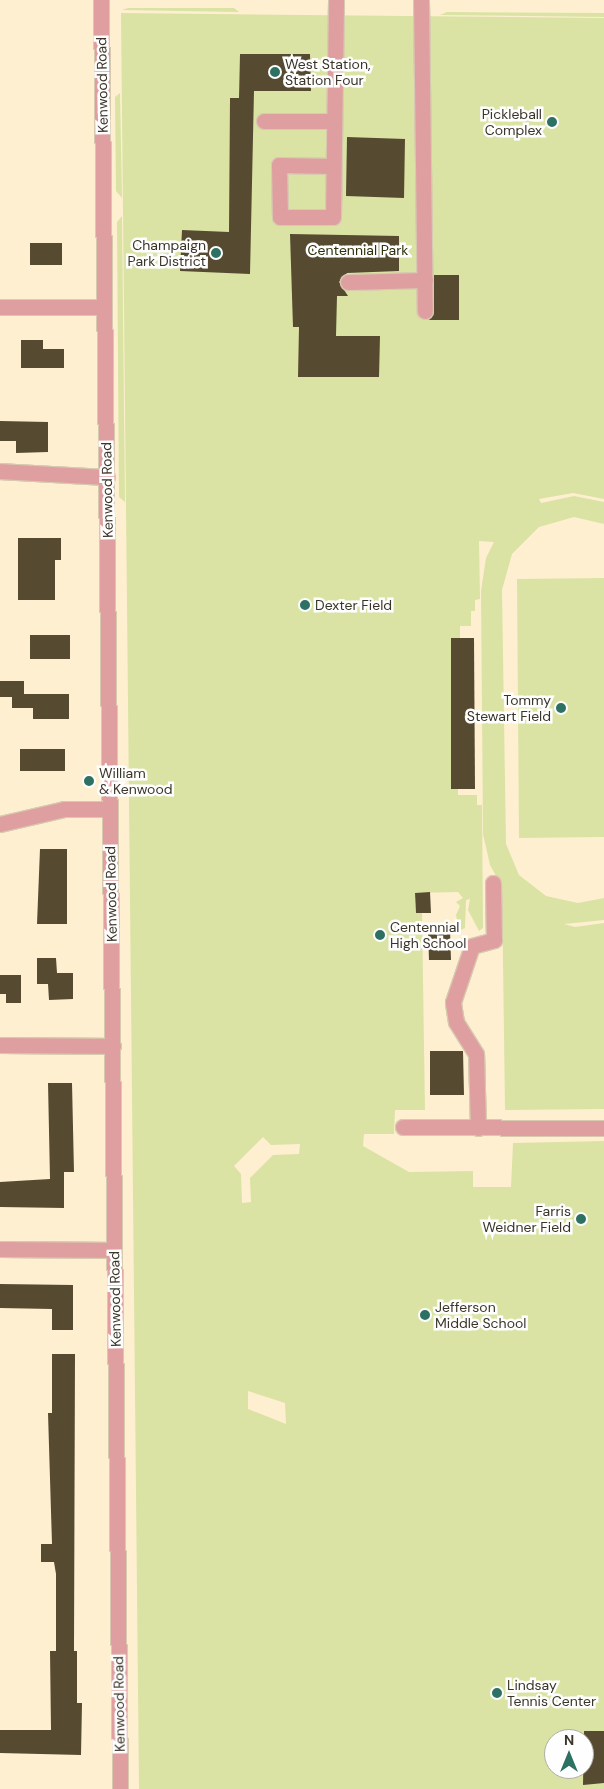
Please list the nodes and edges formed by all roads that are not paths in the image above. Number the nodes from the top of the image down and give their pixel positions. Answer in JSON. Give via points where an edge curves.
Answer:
{"nodes":[{"id":1,"x":101,"y":0,"type":"edge"},
{"id":2,"x":336,"y":0,"type":"edge"},
{"id":3,"x":421,"y":0,"type":"edge"},
{"id":4,"x":264,"y":121,"type":"dead end"},
{"id":5,"x":334,"y":122,"type":"junction"},
{"id":6,"x":333,"y":166,"type":"junction"},
{"id":7,"x":425,"y":280,"type":"junction"},
{"id":8,"x":348,"y":282,"type":"dead end"},
{"id":9,"x":0,"y":307,"type":"edge"},
{"id":10,"x":104,"y":307,"type":"junction"},
{"id":11,"x":425,"y":311,"type":"dead end"},
{"id":12,"x":0,"y":471,"type":"edge"},
{"id":13,"x":107,"y":477,"type":"junction"},
{"id":14,"x":110,"y":809,"type":"junction"},
{"id":15,"x":0,"y":824,"type":"edge"},
{"id":16,"x":494,"y":882,"type":"dead end"},
{"id":17,"x":0,"y":1045,"type":"edge"},
{"id":18,"x":113,"y":1046,"type":"junction"},
{"id":19,"x":403,"y":1127,"type":"dead end"},
{"id":20,"x":478,"y":1128,"type":"junction"},
{"id":21,"x":604,"y":1128,"type":"edge"},
{"id":22,"x":0,"y":1248,"type":"edge"},
{"id":23,"x":114,"y":1250,"type":"junction"},
{"id":24,"x":120,"y":1789,"type":"edge"}],
"edges":[{"from":1,"to":10,"type":"street","name":"Kenwood Road"},
{"from":2,"to":5,"type":"street"},
{"from":3,"to":7,"type":"street"},
{"from":4,"to":5,"type":"street"},
{"from":5,"to":6,"type":"street"},
{"from":6,"to":6,"type":"street","via":[[333,217],[280,217],[279,165]]},
{"from":7,"to":8,"type":"street"},
{"from":7,"to":11,"type":"street"},
{"from":9,"to":10,"type":"street"},
{"from":10,"to":13,"type":"street","name":"Kenwood Road"},
{"from":12,"to":13,"type":"street"},
{"from":13,"to":14,"type":"street","name":"Kenwood Road"},
{"from":14,"to":15,"type":"street","via":[[64,809]]},
{"from":14,"to":18,"type":"street","name":"Kenwood Road"},
{"from":16,"to":20,"type":"street","via":[[494,940],[472,946],[453,1002],[456,1022],[476,1054]]},
{"from":17,"to":18,"type":"street"},
{"from":18,"to":23,"type":"street","name":"Kenwood Road"},
{"from":19,"to":20,"type":"street"},
{"from":20,"to":21,"type":"street"},
{"from":22,"to":23,"type":"street"},
{"from":23,"to":24,"type":"street","name":"Kenwood Road"}]}
